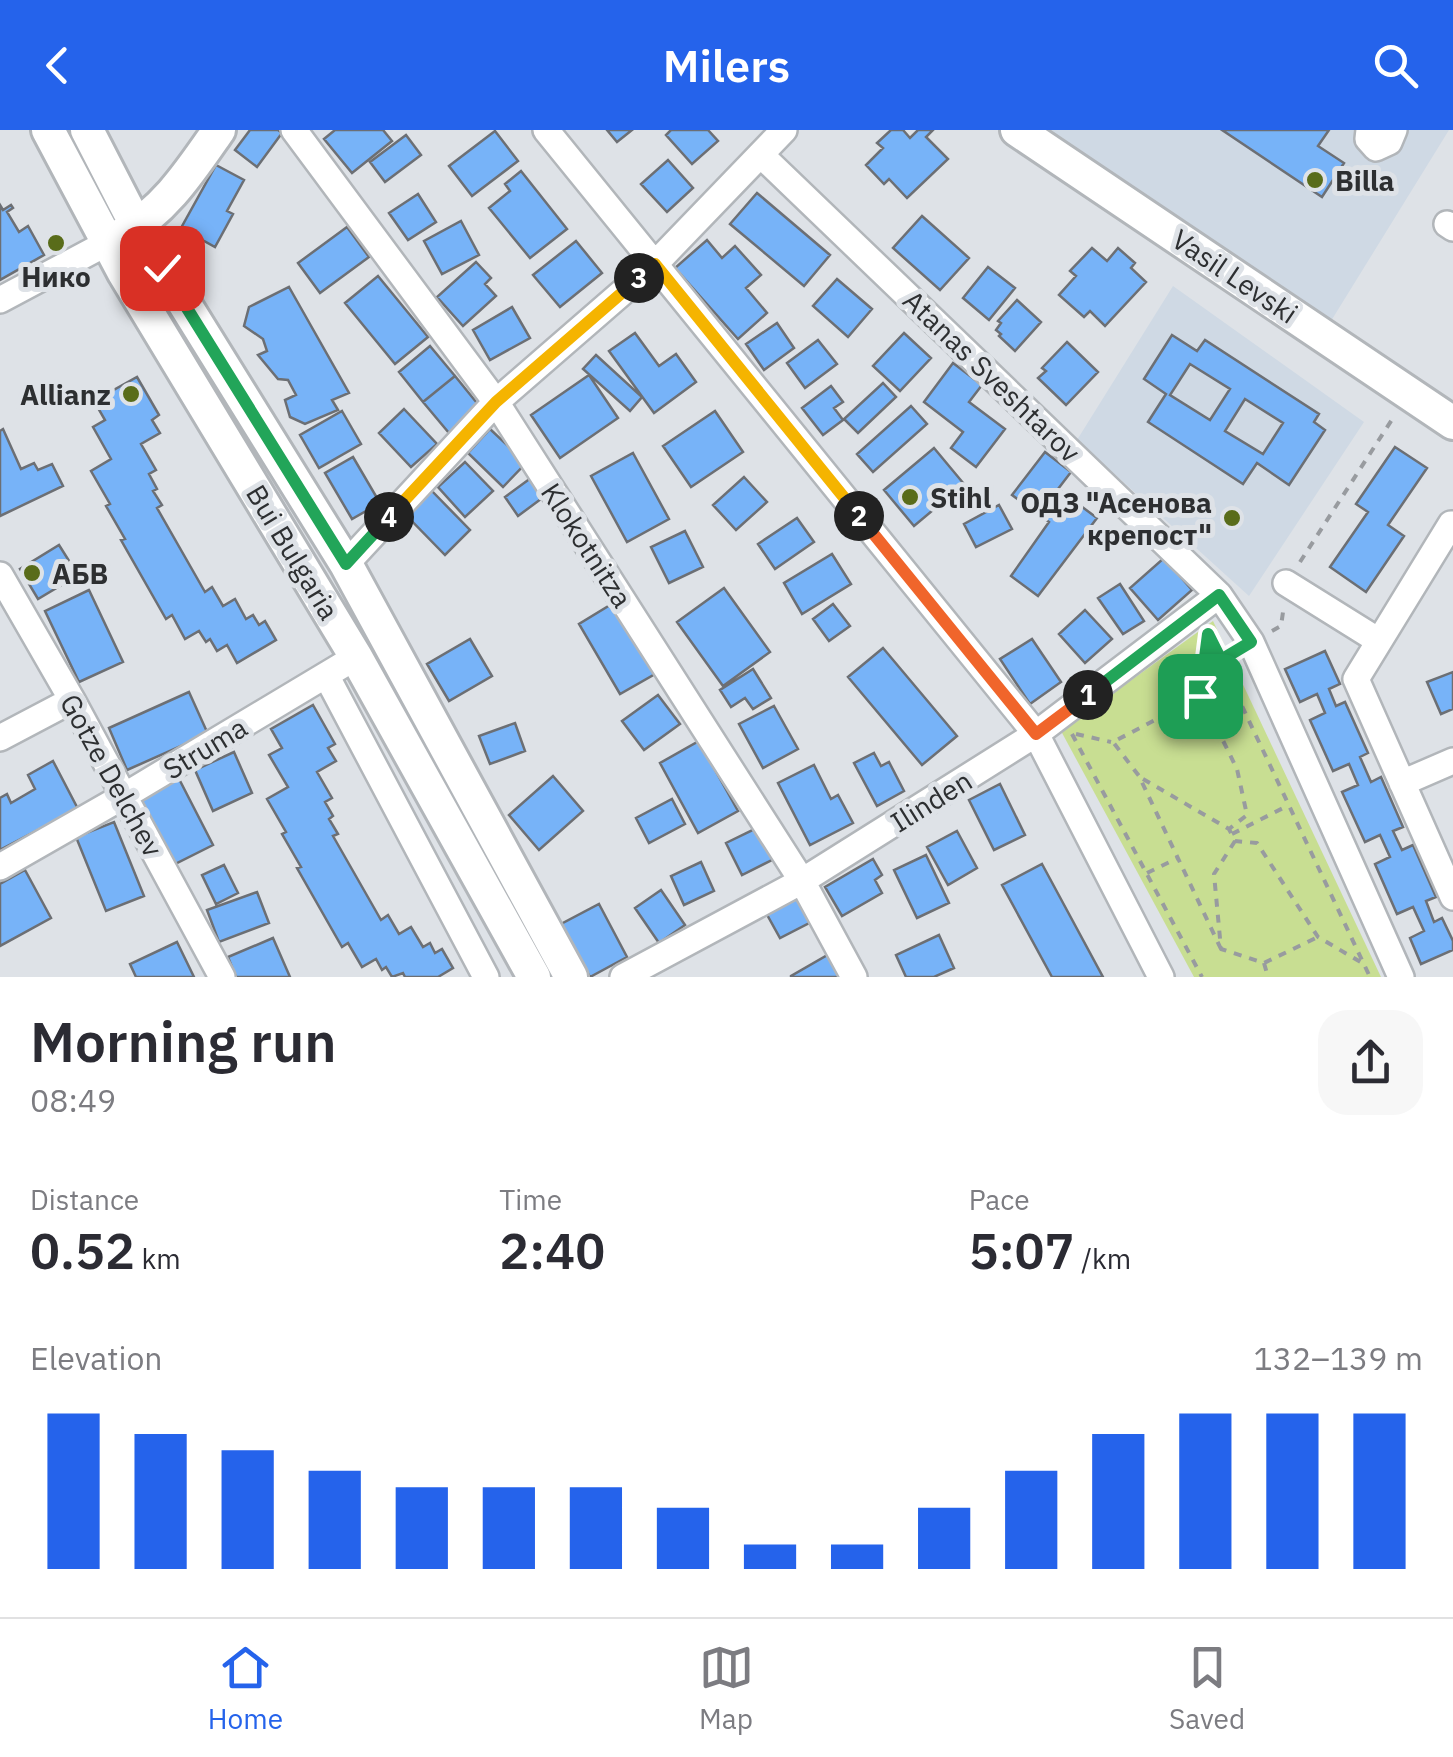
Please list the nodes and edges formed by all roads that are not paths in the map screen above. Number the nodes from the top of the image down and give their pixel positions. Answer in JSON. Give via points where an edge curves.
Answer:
{"nodes":[{"id":1,"x":48,"y":130,"type":"edge"},
{"id":2,"x":87,"y":130,"type":"edge"},
{"id":3,"x":219,"y":130,"type":"edge"},
{"id":4,"x":294,"y":130,"type":"edge"},
{"id":5,"x":546,"y":130,"type":"edge"},
{"id":6,"x":784,"y":130,"type":"edge"},
{"id":7,"x":1017,"y":130,"type":"edge"},
{"id":8,"x":1369,"y":130,"type":"edge"},
{"id":9,"x":1394,"y":130,"type":"edge"},
{"id":10,"x":761,"y":155,"type":"junction"},
{"id":11,"x":137,"y":227,"type":"junction"},
{"id":12,"x":107,"y":243,"type":"junction"},
{"id":13,"x":655,"y":264,"type":"junction"},
{"id":14,"x":0,"y":300,"type":"edge"},
{"id":15,"x":496,"y":402,"type":"junction"},
{"id":16,"x":1453,"y":423,"type":"edge"},
{"id":17,"x":1451,"y":524,"type":"edge"},
{"id":18,"x":346,"y":564,"type":"junction"},
{"id":19,"x":0,"y":575,"type":"edge"},
{"id":20,"x":1286,"y":583,"type":"road end"},
{"id":21,"x":1219,"y":595,"type":"junction"},
{"id":22,"x":1380,"y":640,"type":"junction"},
{"id":23,"x":356,"y":657,"type":"junction"},
{"id":24,"x":326,"y":675,"type":"junction"},
{"id":25,"x":72,"y":700,"type":"junction"},
{"id":26,"x":1036,"y":734,"type":"junction"},
{"id":27,"x":0,"y":738,"type":"edge"},
{"id":28,"x":1453,"y":762,"type":"edge"},
{"id":29,"x":1402,"y":783,"type":"junction"},
{"id":30,"x":124,"y":796,"type":"junction"},
{"id":31,"x":0,"y":867,"type":"edge"},
{"id":32,"x":802,"y":881,"type":"junction"},
{"id":33,"x":1453,"y":897,"type":"edge"},
{"id":34,"x":222,"y":977,"type":"edge"},
{"id":35,"x":486,"y":977,"type":"edge"},
{"id":36,"x":534,"y":977,"type":"edge"},
{"id":37,"x":571,"y":977,"type":"edge"},
{"id":38,"x":623,"y":977,"type":"edge"},
{"id":39,"x":854,"y":977,"type":"edge"},
{"id":40,"x":1161,"y":977,"type":"edge"},
{"id":41,"x":1402,"y":977,"type":"edge"}],
"edges":[{"from":1,"to":12,"type":"main road","name":"Bui Bulgaria"},
{"from":2,"to":11,"type":"main road","name":"Bui Bulgaria"},
{"from":3,"to":11,"type":"main road","via":[[179,188]]},
{"from":4,"to":15,"type":"street","name":"Klokotnitza"},
{"from":5,"to":13,"type":"street"},
{"from":6,"to":10,"type":"street"},
{"from":7,"to":16,"type":"main road","name":"Vasil Levski"},
{"from":8,"to":9,"type":"street","via":[[1376,148]]},
{"from":10,"to":13,"type":"street"},
{"from":10,"to":21,"type":"street","name":"Atanas Sveshtarov"},
{"from":11,"to":12,"type":"main road"},
{"from":11,"to":18,"type":"main road","name":"Bui Bulgaria"},
{"from":12,"to":14,"type":"street"},
{"from":12,"to":23,"type":"main road","name":"Bui Bulgaria"},
{"from":13,"to":15,"type":"street"},
{"from":13,"to":26,"type":"street"},
{"from":15,"to":18,"type":"street"},
{"from":15,"to":32,"type":"street","name":"Klokotnitza"},
{"from":17,"to":22,"type":"street"},
{"from":18,"to":37,"type":"main road","name":"Bui Bulgaria"},
{"from":19,"to":25,"type":"street","name":"Gotze Delchev"},
{"from":20,"to":22,"type":"street"},
{"from":21,"to":26,"type":"street","name":"Ilinden"},
{"from":21,"to":41,"type":"street","name":"Atanas Sveshtarov","via":[[1251,642]]},
{"from":22,"to":29,"type":"street","via":[[1356,680]]},
{"from":23,"to":24,"type":"street","name":"Struma"},
{"from":23,"to":36,"type":"main road","name":"Bui Bulgaria"},
{"from":24,"to":30,"type":"street","name":"Struma"},
{"from":24,"to":35,"type":"street"},
{"from":25,"to":27,"type":"street"},
{"from":25,"to":30,"type":"street","name":"Gotze Delchev"},
{"from":26,"to":32,"type":"street","name":"Ilinden"},
{"from":26,"to":40,"type":"street"},
{"from":28,"to":29,"type":"street"},
{"from":29,"to":33,"type":"street"},
{"from":30,"to":31,"type":"street","name":"Struma"},
{"from":30,"to":34,"type":"street","name":"Gotze Delchev"},
{"from":32,"to":38,"type":"street","name":"Ilinden"},
{"from":32,"to":39,"type":"street","name":"Klokotnitza"}]}
